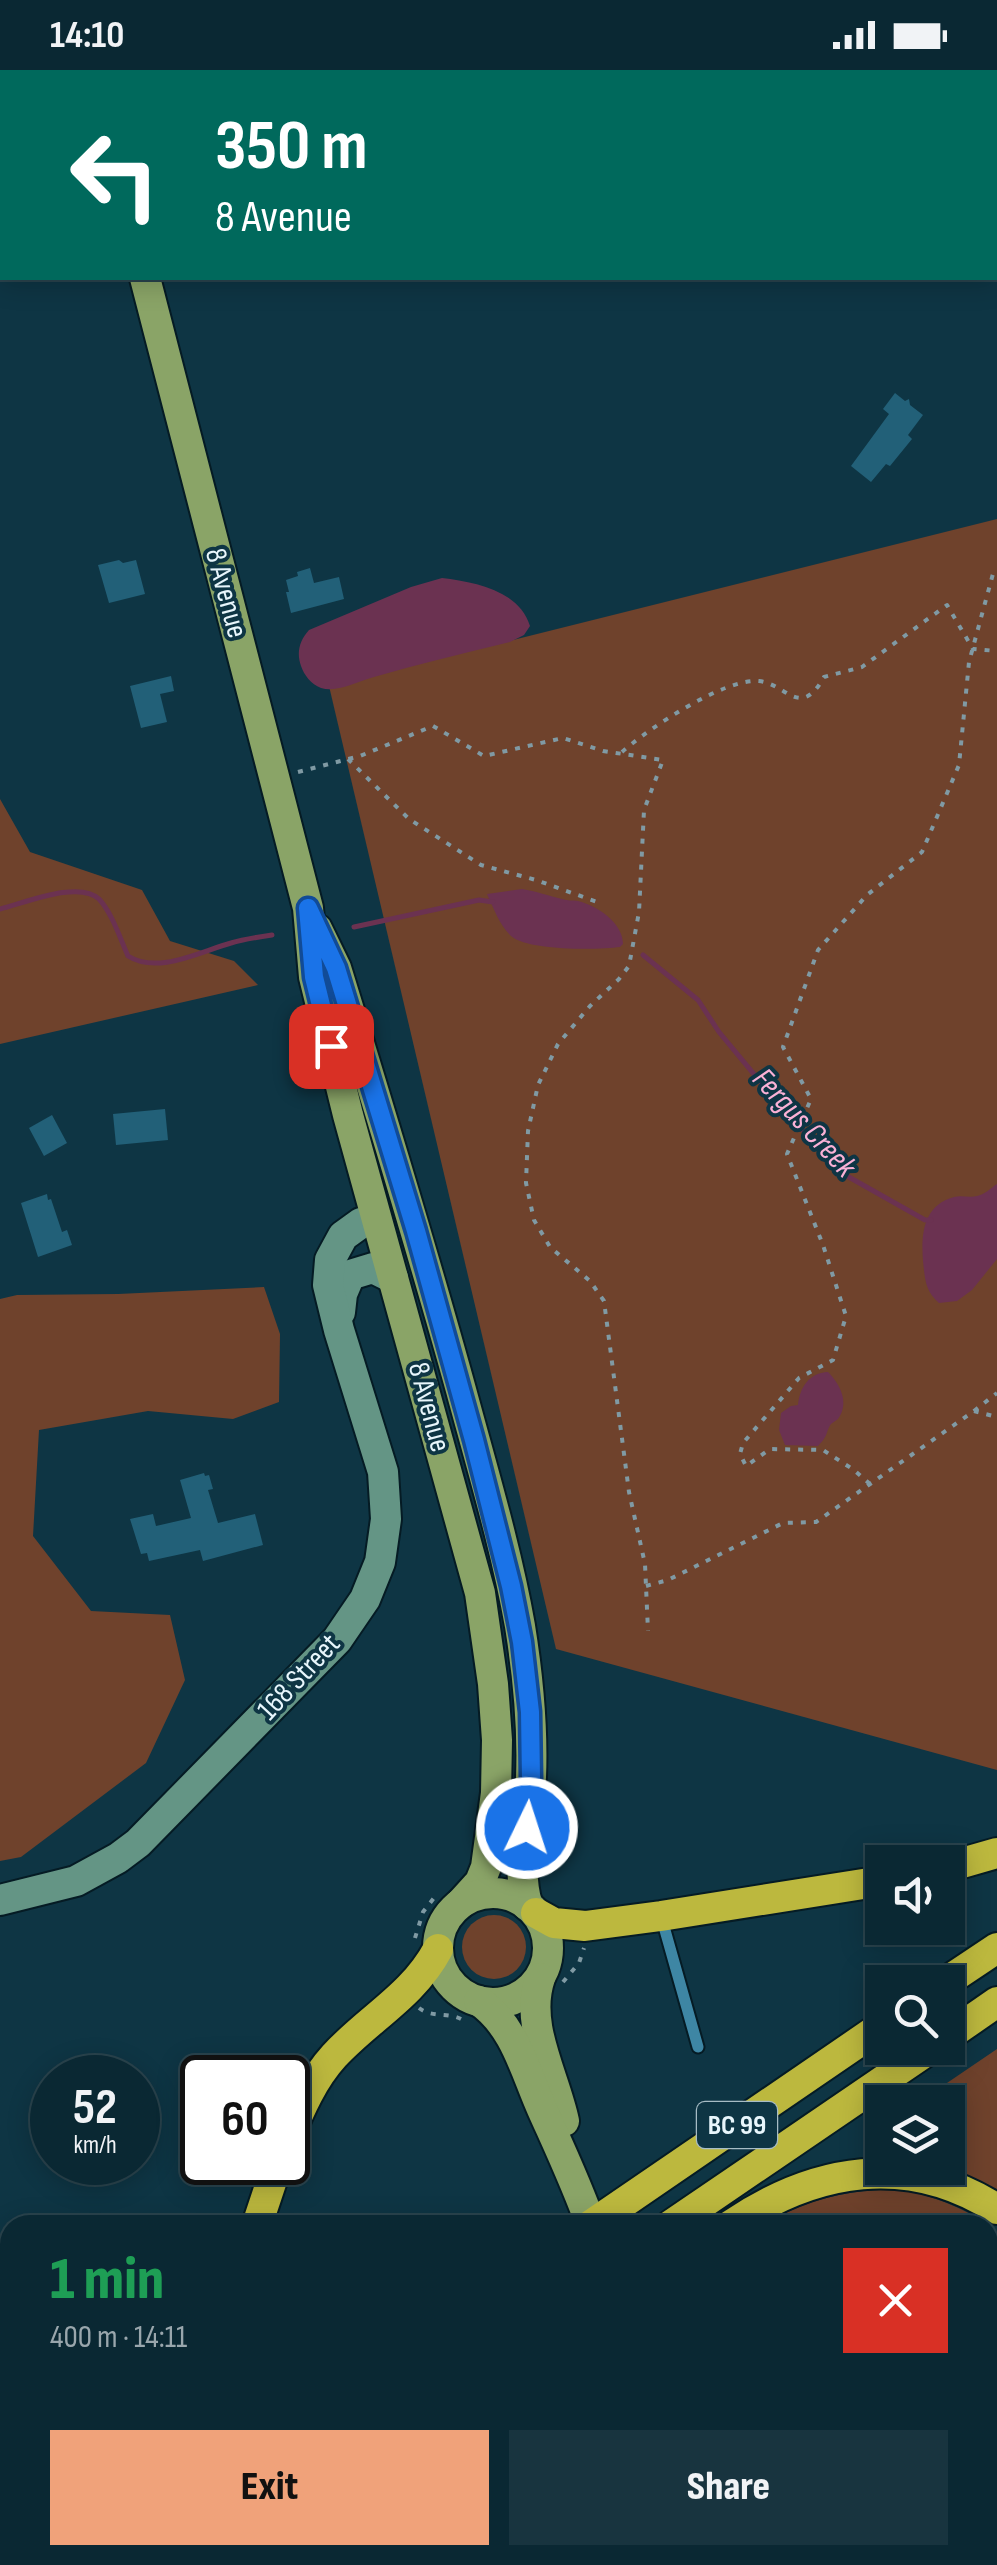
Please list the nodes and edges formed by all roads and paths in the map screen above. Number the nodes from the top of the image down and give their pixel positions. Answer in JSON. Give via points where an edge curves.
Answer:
{"nodes":[{"id":1,"x":146,"y":280,"type":"edge"},
{"id":2,"x":994,"y":570,"type":"dead end"},
{"id":3,"x":974,"y":649,"type":"junction"},
{"id":4,"x":997,"y":651,"type":"edge"},
{"id":5,"x":622,"y":752,"type":"junction"},
{"id":6,"x":348,"y":759,"type":"junction"},
{"id":7,"x":274,"y":778,"type":"junction"},
{"id":8,"x":600,"y":903,"type":"dead end"},
{"id":9,"x":308,"y":908,"type":"junction"},
{"id":10,"x":376,"y":1218,"type":"junction"},
{"id":11,"x":393,"y":1278,"type":"junction"},
{"id":12,"x":339,"y":1330,"type":"junction"},
{"id":13,"x":997,"y":1393,"type":"edge"},
{"id":14,"x":974,"y":1411,"type":"junction"},
{"id":15,"x":997,"y":1417,"type":"edge"},
{"id":16,"x":870,"y":1484,"type":"junction"},
{"id":17,"x":504,"y":1555,"type":"junction"},
{"id":18,"x":646,"y":1586,"type":"junction"},
{"id":19,"x":648,"y":1631,"type":"dead end"},
{"id":20,"x":997,"y":1853,"type":"edge"},
{"id":21,"x":965,"y":1862,"type":"edge"},
{"id":22,"x":865,"y":1885,"type":"edge"},
{"id":23,"x":450,"y":1897,"type":"junction"},
{"id":24,"x":0,"y":1900,"type":"edge"},
{"id":25,"x":532,"y":1909,"type":"junction"},
{"id":26,"x":661,"y":1916,"type":"junction"},
{"id":27,"x":585,"y":1944,"type":"dead end"},
{"id":28,"x":426,"y":1946,"type":"junction"},
{"id":29,"x":997,"y":1948,"type":"edge"},
{"id":30,"x":965,"y":1969,"type":"edge"},
{"id":31,"x":548,"y":1984,"type":"junction"},
{"id":32,"x":997,"y":2002,"type":"edge"},
{"id":33,"x":413,"y":2004,"type":"dead end"},
{"id":34,"x":474,"y":2012,"type":"junction"},
{"id":35,"x":965,"y":2024,"type":"edge"},
{"id":36,"x":865,"y":2038,"type":"edge"},
{"id":37,"x":698,"y":2047,"type":"dead end"},
{"id":38,"x":906,"y":2065,"type":"edge"},
{"id":39,"x":310,"y":2091,"type":"edge"},
{"id":40,"x":270,"y":2185,"type":"edge"},
{"id":41,"x":579,"y":2192,"type":"junction"},
{"id":42,"x":997,"y":2209,"type":"edge"},
{"id":43,"x":260,"y":2215,"type":"edge"},
{"id":44,"x":587,"y":2215,"type":"edge"},
{"id":45,"x":606,"y":2215,"type":"edge"},
{"id":46,"x":686,"y":2215,"type":"edge"},
{"id":47,"x":746,"y":2215,"type":"edge"}],
"edges":[{"from":1,"to":7,"type":"main road","name":"8 Avenue"},
{"from":2,"to":3,"type":"path"},
{"from":3,"to":4,"type":"path"},
{"from":3,"to":5,"type":"path","via":[[947,605],[862,668],[824,677],[816,691],[800,698],[761,681],[736,684],[658,724]]},
{"from":3,"to":16,"type":"path","via":[[958,765],[922,852],[867,895],[818,950],[782,1047],[811,1099],[787,1154],[846,1316],[833,1360],[800,1378],[740,1454],[746,1466],[770,1449],[823,1450]]},
{"from":5,"to":6,"type":"path","via":[[563,738],[484,756],[433,726]]},
{"from":5,"to":18,"type":"path","via":[[663,760],[644,810],[629,966],[551,1058],[528,1131],[526,1183],[534,1220],[550,1247],[590,1280],[604,1302]]},
{"from":6,"to":7,"type":"path"},
{"from":6,"to":8,"type":"path","via":[[408,820],[481,865]]},
{"from":7,"to":9,"type":"main road","name":"8 Avenue"},
{"from":9,"to":10,"type":"main road","name":"8 Avenue","via":[[314,977]]},
{"from":9,"to":17,"type":"main road","name":"8 Avenue","via":[[336,968],[375,1094]]},
{"from":10,"to":11,"type":"main road","name":"8 Avenue"},
{"from":10,"to":12,"type":"main road","name":"168 Street","via":[[343,1236],[330,1260],[328,1286]]},
{"from":10,"to":17,"type":"main road","via":[[395,1234],[412,1266],[480,1522]]},
{"from":11,"to":12,"type":"main road","name":"168 Street","via":[[373,1268],[350,1275]]},
{"from":11,"to":23,"type":"main road","name":"8 Avenue","via":[[480,1593],[494,1684],[496,1793],[488,1860],[480,1882]]},
{"from":12,"to":24,"type":"main road","name":"168 Street","via":[[383,1472],[386,1519],[366,1599],[336,1640],[138,1843],[76,1881]]},
{"from":13,"to":14,"type":"path"},
{"from":14,"to":15,"type":"path"},
{"from":14,"to":16,"type":"path"},
{"from":16,"to":18,"type":"path","via":[[816,1522],[782,1522]]},
{"from":17,"to":25,"type":"main road","name":"8 Avenue","via":[[530,1712],[524,1890]]},
{"from":18,"to":19,"type":"path"},
{"from":20,"to":21,"type":"highway"},
{"from":22,"to":26,"type":"highway"},
{"from":23,"to":25,"type":"main road","via":[[494,1892]]},
{"from":23,"to":28,"type":"main road","via":[[444,1922]]},
{"from":23,"to":28,"type":"path","via":[[423,1912]]},
{"from":25,"to":26,"type":"highway","via":[[574,1926]]},
{"from":25,"to":31,"type":"main road","via":[[545,1929]]},
{"from":26,"to":37,"type":"lane"},
{"from":27,"to":31,"type":"path","via":[[579,1964]]},
{"from":28,"to":34,"type":"main road"},
{"from":28,"to":39,"type":"highway","via":[[409,1990],[332,2058]]},
{"from":29,"to":30,"type":"highway"},
{"from":31,"to":34,"type":"main road"},
{"from":31,"to":41,"type":"main road","via":[[534,2001],[536,2022]]},
{"from":32,"to":35,"type":"highway"},
{"from":33,"to":34,"type":"path","via":[[426,2014]]},
{"from":34,"to":41,"type":"main road","via":[[494,2013],[514,2044]]},
{"from":36,"to":45,"type":"highway","number":"BC 99"},
{"from":38,"to":46,"type":"highway","number":"BC 99"},
{"from":40,"to":43,"type":"highway"},
{"from":41,"to":44,"type":"main road"},
{"from":42,"to":47,"type":"highway","via":[[933,2178],[885,2172],[810,2184]]}]}
